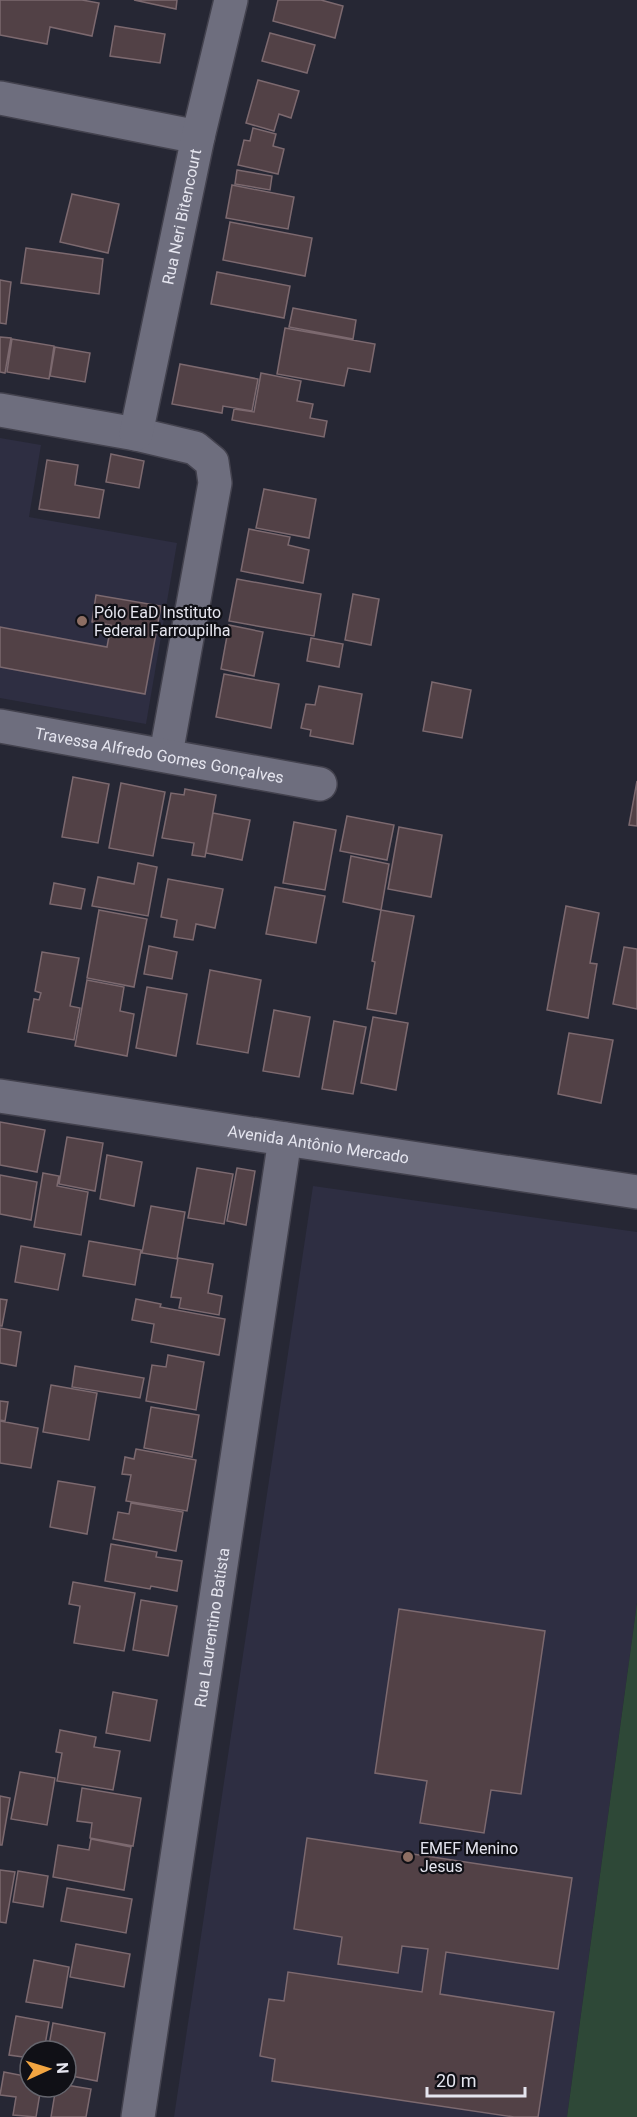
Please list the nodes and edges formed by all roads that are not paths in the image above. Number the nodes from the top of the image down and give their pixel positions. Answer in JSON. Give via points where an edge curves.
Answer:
{"nodes":[{"id":1,"x":231,"y":0,"type":"edge"},
{"id":2,"x":0,"y":98,"type":"edge"},
{"id":3,"x":198,"y":137,"type":"junction"},
{"id":4,"x":0,"y":410,"type":"edge"},
{"id":5,"x":136,"y":434,"type":"junction"},
{"id":6,"x":0,"y":726,"type":"edge"},
{"id":7,"x":166,"y":754,"type":"junction"},
{"id":8,"x":320,"y":784,"type":"dead end"},
{"id":9,"x":0,"y":1096,"type":"edge"},
{"id":10,"x":285,"y":1139,"type":"junction"},
{"id":11,"x":637,"y":1192,"type":"edge"},
{"id":12,"x":138,"y":2117,"type":"edge"}],
"edges":[{"from":1,"to":3,"type":"street","name":"Rua Neri Bitencourt"},
{"from":2,"to":3,"type":"street"},
{"from":3,"to":5,"type":"street","name":"Rua Neri Bitencourt"},
{"from":4,"to":5,"type":"street"},
{"from":5,"to":7,"type":"street","via":[[195,448],[212,462],[215,483]]},
{"from":6,"to":7,"type":"street","name":"Travessa Alfredo Gomes Gonçalves"},
{"from":7,"to":8,"type":"street","name":"Travessa Alfredo Gomes Gonçalves"},
{"from":9,"to":10,"type":"street","name":"Avenida Antônio Mercado"},
{"from":10,"to":11,"type":"street","name":"Avenida Antônio Mercado"},
{"from":10,"to":12,"type":"street","name":"Rua Laurentino Batista"}]}
